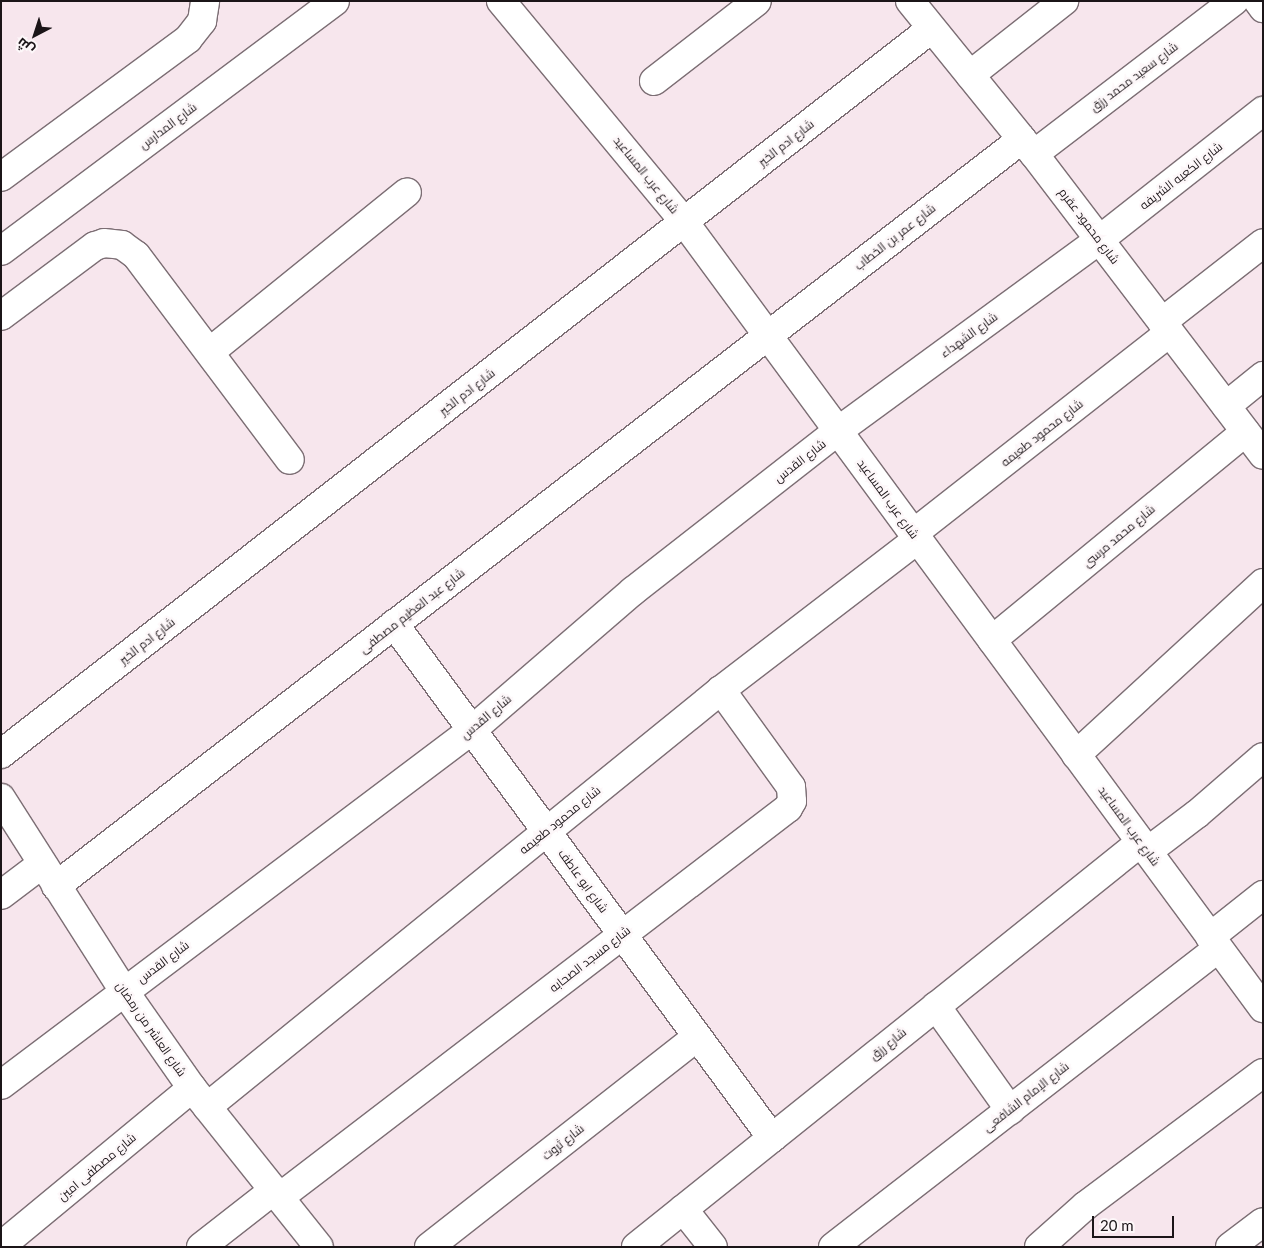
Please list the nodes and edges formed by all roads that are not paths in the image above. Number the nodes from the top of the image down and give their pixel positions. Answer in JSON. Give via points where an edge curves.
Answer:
{"nodes":[{"id":1,"x":206,"y":1,"type":"edge"},
{"id":2,"x":335,"y":1,"type":"edge"},
{"id":3,"x":501,"y":1,"type":"edge"},
{"id":4,"x":757,"y":1,"type":"edge"},
{"id":5,"x":910,"y":1,"type":"edge"},
{"id":6,"x":1064,"y":1,"type":"edge"},
{"id":7,"x":1234,"y":1,"type":"edge"},
{"id":8,"x":1258,"y":1,"type":"edge"},
{"id":9,"x":1263,"y":8,"type":"edge"},
{"id":10,"x":931,"y":29,"type":"junction"},
{"id":11,"x":970,"y":76,"type":"junction"},
{"id":12,"x":654,"y":81,"type":"dead end"},
{"id":13,"x":1263,"y":111,"type":"edge"},
{"id":14,"x":1028,"y":146,"type":"junction"},
{"id":15,"x":1,"y":177,"type":"edge"},
{"id":16,"x":406,"y":192,"type":"dead end"},
{"id":17,"x":685,"y":223,"type":"junction"},
{"id":18,"x":1099,"y":240,"type":"junction"},
{"id":19,"x":1263,"y":243,"type":"edge"},
{"id":20,"x":1,"y":251,"type":"edge"},
{"id":21,"x":1,"y":316,"type":"edge"},
{"id":22,"x":1166,"y":328,"type":"junction"},
{"id":23,"x":768,"y":336,"type":"junction"},
{"id":24,"x":211,"y":351,"type":"junction"},
{"id":25,"x":1263,"y":376,"type":"edge"},
{"id":26,"x":1226,"y":406,"type":"junction"},
{"id":27,"x":838,"y":431,"type":"junction"},
{"id":28,"x":1245,"y":432,"type":"junction"},
{"id":29,"x":1263,"y":455,"type":"edge"},
{"id":30,"x":290,"y":460,"type":"dead end"},
{"id":31,"x":916,"y":536,"type":"junction"},
{"id":32,"x":1263,"y":583,"type":"edge"},
{"id":33,"x":394,"y":624,"type":"junction"},
{"id":34,"x":992,"y":640,"type":"junction"},
{"id":35,"x":720,"y":690,"type":"junction"},
{"id":36,"x":472,"y":730,"type":"junction"},
{"id":37,"x":1,"y":754,"type":"edge"},
{"id":38,"x":1076,"y":754,"type":"junction"},
{"id":39,"x":1263,"y":757,"type":"edge"},
{"id":40,"x":1,"y":798,"type":"edge"},
{"id":41,"x":546,"y":831,"type":"junction"},
{"id":42,"x":1144,"y":847,"type":"junction"},
{"id":43,"x":49,"y":875,"type":"junction"},
{"id":44,"x":1,"y":895,"type":"edge"},
{"id":45,"x":1263,"y":895,"type":"edge"},
{"id":46,"x":622,"y":934,"type":"junction"},
{"id":47,"x":1214,"y":942,"type":"junction"},
{"id":48,"x":124,"y":991,"type":"junction"},
{"id":49,"x":936,"y":1006,"type":"junction"},
{"id":50,"x":1263,"y":1008,"type":"edge"},
{"id":51,"x":697,"y":1037,"type":"junction"},
{"id":52,"x":1263,"y":1074,"type":"edge"},
{"id":53,"x":1,"y":1085,"type":"edge"},
{"id":54,"x":199,"y":1097,"type":"junction"},
{"id":55,"x":1010,"y":1110,"type":"junction"},
{"id":56,"x":772,"y":1138,"type":"junction"},
{"id":57,"x":277,"y":1194,"type":"junction"},
{"id":58,"x":683,"y":1209,"type":"junction"},
{"id":59,"x":1263,"y":1222,"type":"edge"},
{"id":60,"x":1,"y":1246,"type":"edge"},
{"id":61,"x":201,"y":1247,"type":"edge"},
{"id":62,"x":319,"y":1247,"type":"edge"},
{"id":63,"x":429,"y":1247,"type":"edge"},
{"id":64,"x":636,"y":1247,"type":"edge"},
{"id":65,"x":714,"y":1247,"type":"edge"},
{"id":66,"x":833,"y":1247,"type":"edge"},
{"id":67,"x":1039,"y":1247,"type":"edge"},
{"id":68,"x":1230,"y":1247,"type":"edge"}],
"edges":[{"from":1,"to":15,"type":"street","via":[[202,20],[188,39]]},
{"from":2,"to":20,"type":"street","name":"شارع المدارس"},
{"from":3,"to":17,"type":"street","name":"شارع عرب المساعيد"},
{"from":4,"to":12,"type":"street"},
{"from":5,"to":10,"type":"street","name":"شارع محمود عقرم"},
{"from":6,"to":11,"type":"street"},
{"from":7,"to":14,"type":"street","name":"شارع سعيد محمد رزق"},
{"from":8,"to":9,"type":"street"},
{"from":10,"to":11,"type":"street","name":"شارع محمود عقرم"},
{"from":10,"to":17,"type":"street","name":"شارع ادم الخير"},
{"from":11,"to":14,"type":"street","name":"شارع محمود عقرم"},
{"from":13,"to":18,"type":"street","name":"شارع الكعبه الشريفه"},
{"from":14,"to":18,"type":"street","name":"شارع محمود عقرم"},
{"from":14,"to":23,"type":"street","name":"شارع عمر بن الخطاب"},
{"from":16,"to":24,"type":"street"},
{"from":17,"to":23,"type":"street","name":"شارع عرب المساعيد"},
{"from":17,"to":37,"type":"street","name":"شارع ادم الخير"},
{"from":18,"to":22,"type":"street","name":"شارع محمود عقرم"},
{"from":18,"to":27,"type":"street","name":"شارع الشهداء"},
{"from":19,"to":22,"type":"street","name":"شارع محمود طعيمه"},
{"from":21,"to":24,"type":"street","via":[[95,246],[113,243],[136,255]]},
{"from":22,"to":26,"type":"street","name":"شارع محمود عقرم"},
{"from":22,"to":31,"type":"street","name":"شارع محمود طعيمه"},
{"from":23,"to":27,"type":"street","name":"شارع عرب المساعيد"},
{"from":23,"to":33,"type":"street","name":"شارع عبد العظيم مصطفى"},
{"from":24,"to":30,"type":"street"},
{"from":25,"to":26,"type":"street"},
{"from":26,"to":28,"type":"street","name":"شارع محمود عقرم"},
{"from":27,"to":31,"type":"street","name":"شارع عرب المساعيد"},
{"from":27,"to":36,"type":"street","name":"شارع القدس","via":[[633,591]]},
{"from":28,"to":29,"type":"street","name":"شارع محمود عقرم"},
{"from":28,"to":34,"type":"street","name":"شارع محمد مرسى"},
{"from":31,"to":34,"type":"street","name":"شارع عرب المساعيد"},
{"from":31,"to":35,"type":"street","name":"شارع محمود طعيمه"},
{"from":32,"to":38,"type":"street"},
{"from":33,"to":36,"type":"street","name":"شارع ابو عاطف"},
{"from":33,"to":43,"type":"street","name":"شارع عبد العظيم مصطفى"},
{"from":34,"to":38,"type":"street","name":"شارع عرب المساعيد"},
{"from":35,"to":41,"type":"street","name":"شارع محمود طعيمه"},
{"from":35,"to":46,"type":"street","name":"شارع مسجد الصحابه","via":[[792,788],[792,802]]},
{"from":36,"to":41,"type":"street","name":"شارع ابو عاطف"},
{"from":36,"to":48,"type":"street","name":"شارع القدس"},
{"from":38,"to":42,"type":"street","name":"شارع عرب المساعيد"},
{"from":39,"to":42,"type":"street","name":"شارع رزق","via":[[1197,814]]},
{"from":40,"to":43,"type":"street","name":"شارع العاشر من رمضان"},
{"from":41,"to":46,"type":"street","name":"شارع ابو عاطف"},
{"from":41,"to":54,"type":"street","name":"شارع محمود طعيمه"},
{"from":42,"to":47,"type":"street","name":"شارع عرب المساعيد"},
{"from":42,"to":49,"type":"street","name":"شارع رزق"},
{"from":43,"to":44,"type":"street","name":"شارع عبد العظيم مصطفى"},
{"from":43,"to":48,"type":"street","name":"شارع العاشر من رمضان"},
{"from":45,"to":47,"type":"street","name":"شارع الإمام الشافعى"},
{"from":46,"to":51,"type":"street","name":"شارع ابو عاطف"},
{"from":46,"to":57,"type":"street","name":"شارع مسجد الصحابه"},
{"from":47,"to":50,"type":"street","name":"شارع عرب المساعيد"},
{"from":47,"to":55,"type":"street","name":"شارع الإمام الشافعى"},
{"from":48,"to":53,"type":"street","name":"شارع القدس"},
{"from":48,"to":54,"type":"street","name":"شارع العاشر من رمضان"},
{"from":49,"to":55,"type":"street"},
{"from":49,"to":56,"type":"street","name":"شارع رزق"},
{"from":51,"to":56,"type":"street","name":"شارع ابو عاطف"},
{"from":51,"to":63,"type":"street","name":"شارع ثروت"},
{"from":52,"to":67,"type":"street","via":[[1085,1206]]},
{"from":54,"to":57,"type":"street","name":"شارع العاشر من رمضان"},
{"from":54,"to":60,"type":"street","name":"شارع مصطفى امين"},
{"from":55,"to":66,"type":"street","name":"شارع الإمام الشافعى"},
{"from":56,"to":58,"type":"street","name":"شارع رزق"},
{"from":57,"to":61,"type":"street","name":"شارع مسجد الصحابه"},
{"from":57,"to":62,"type":"street","name":"شارع العاشر من رمضان"},
{"from":58,"to":64,"type":"street","name":"شارع رزق"},
{"from":58,"to":65,"type":"street"},
{"from":59,"to":68,"type":"street"}]}
